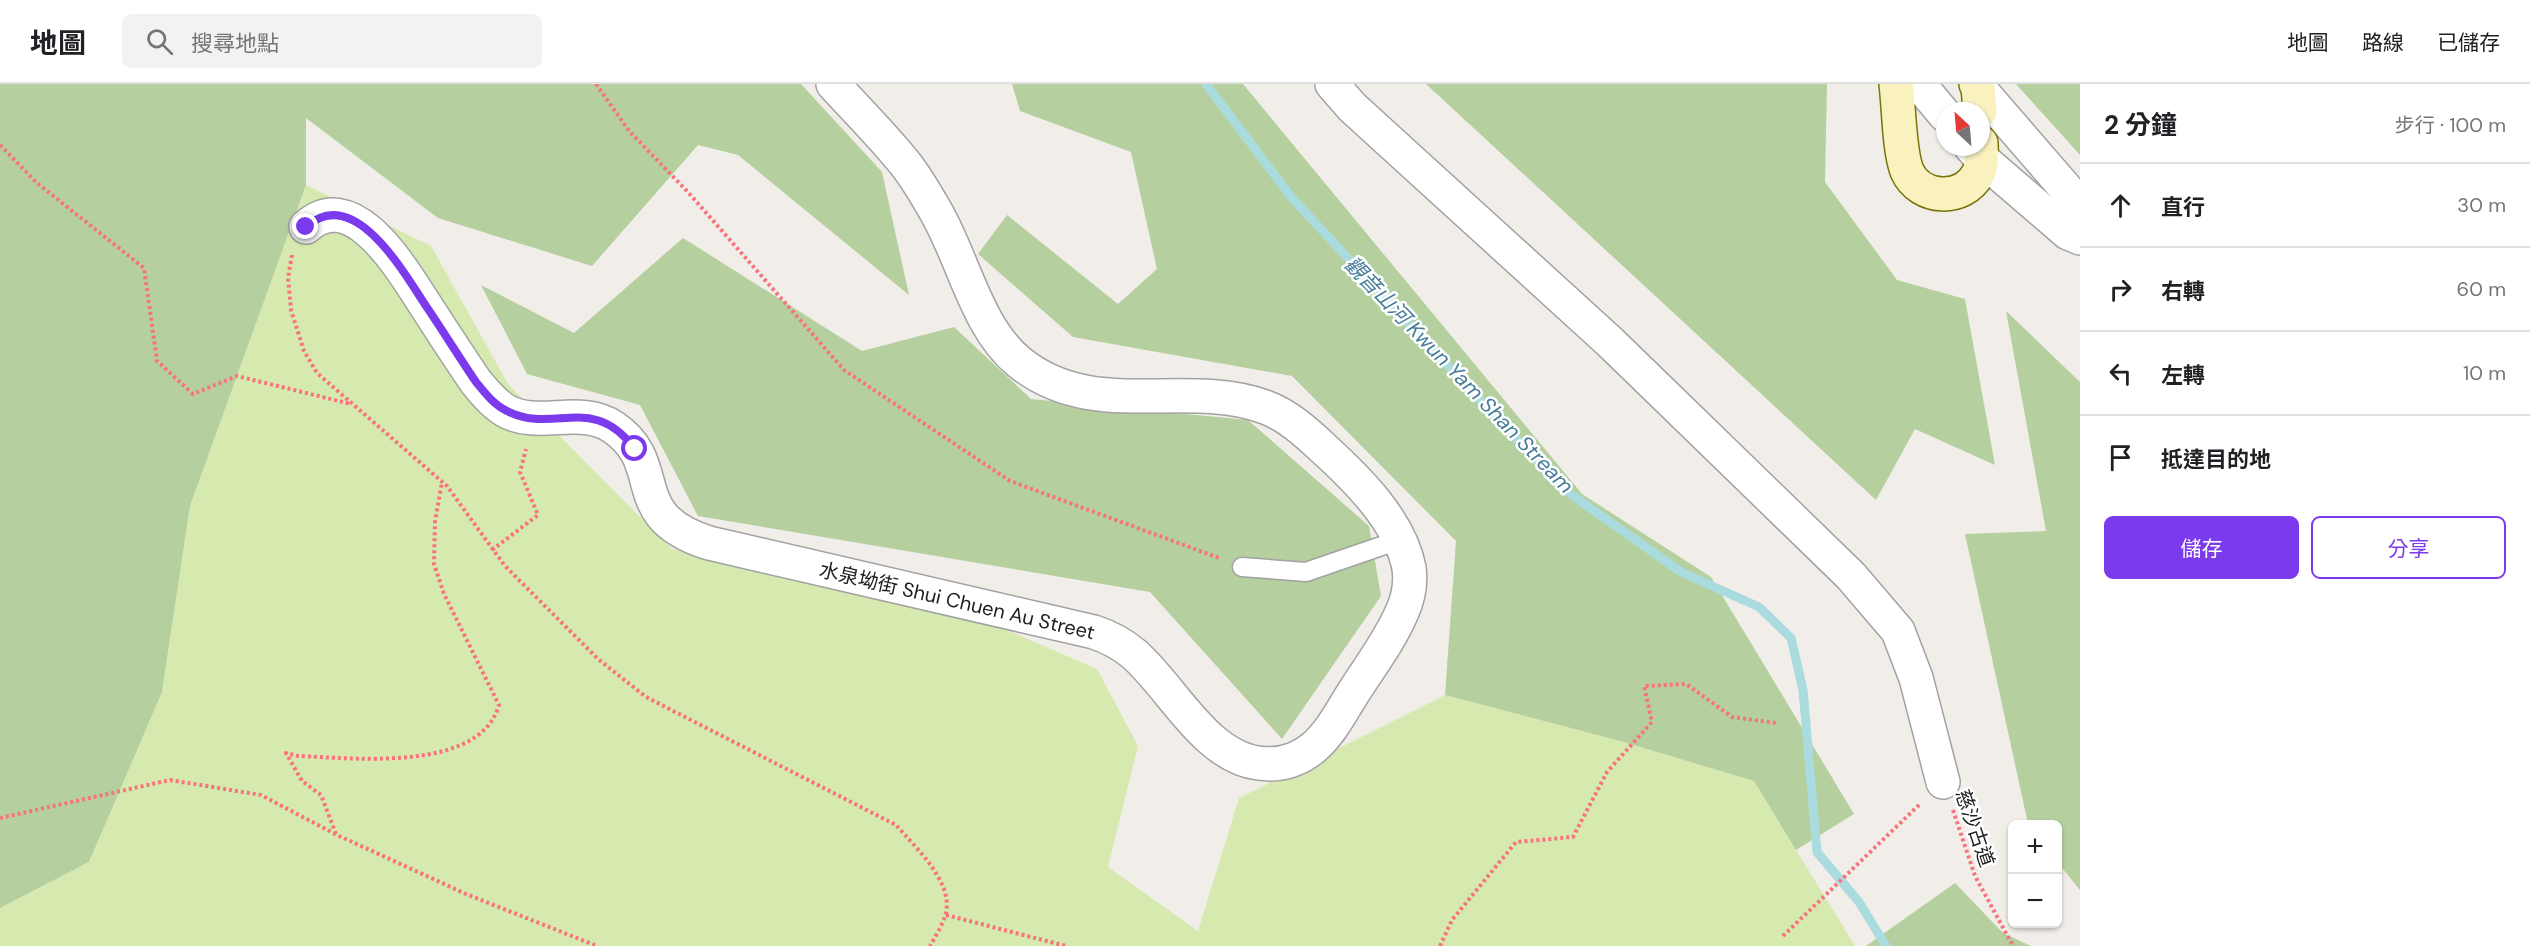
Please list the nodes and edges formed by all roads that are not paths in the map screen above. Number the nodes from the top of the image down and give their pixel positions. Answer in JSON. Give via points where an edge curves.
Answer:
{"nodes":[{"id":1,"x":832,"y":84,"type":"edge"},
{"id":2,"x":1332,"y":84,"type":"edge"},
{"id":3,"x":1896,"y":84,"type":"edge"},
{"id":4,"x":1919,"y":84,"type":"edge"},
{"id":5,"x":1978,"y":94,"type":"edge"},
{"id":6,"x":1936,"y":104,"type":"edge"},
{"id":7,"x":1978,"y":156,"type":"edge"},
{"id":8,"x":1985,"y":156,"type":"edge"},
{"id":9,"x":2080,"y":205,"type":"edge"},
{"id":10,"x":306,"y":227,"type":"road end"},
{"id":11,"x":2080,"y":238,"type":"edge"},
{"id":12,"x":1399,"y":540,"type":"junction"},
{"id":13,"x":1242,"y":567,"type":"road end"},
{"id":14,"x":1943,"y":782,"type":"road end"}],
"edges":[{"from":1,"to":12,"type":"street","name":"水泉坳街 Shui Chuen Au Street","via":[[905,162],[937,213],[988,321],[1021,364],[1047,379],[1085,392],[1121,397],[1233,400],[1275,412],[1326,450],[1379,509]]},
{"from":2,"to":14,"type":"street","via":[[1352,107],[1610,342],[1851,576],[1898,632],[1916,678]]},
{"from":3,"to":7,"type":"street","via":[[1904,157],[1916,184],[1928,192],[1958,193],[1979,173]]},
{"from":4,"to":6,"type":"street"},
{"from":5,"to":9,"type":"street"},
{"from":8,"to":11,"type":"street","via":[[2068,233]]},
{"from":10,"to":12,"type":"street","name":"水泉坳街 Shui Chuen Au Street","via":[[315,219],[334,215],[371,233],[396,262],[486,394],[505,411],[535,418],[586,417],[614,427],[640,457],[651,499],[674,528],[694,539],[1104,636],[1134,655],[1201,729],[1227,752],[1243,760],[1263,764],[1287,762],[1317,744],[1334,723],[1402,611],[1410,583]]},
{"from":12,"to":13,"type":"lane","via":[[1306,572]]}]}
